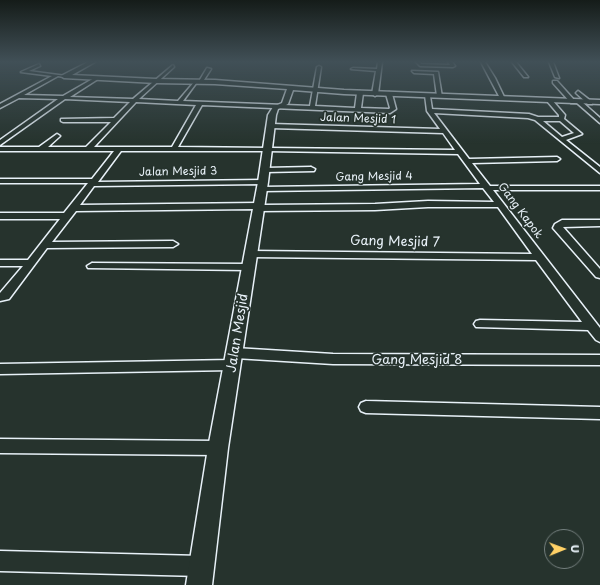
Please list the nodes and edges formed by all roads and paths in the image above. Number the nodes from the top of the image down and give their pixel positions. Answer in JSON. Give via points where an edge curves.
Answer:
{"nodes":[{"id":1,"x":30,"y":89,"type":"edge"},
{"id":2,"x":77,"y":89,"type":"edge"},
{"id":3,"x":147,"y":89,"type":"edge"},
{"id":4,"x":191,"y":89,"type":"edge"},
{"id":5,"x":290,"y":89,"type":"edge"},
{"id":6,"x":301,"y":89,"type":"edge"},
{"id":7,"x":376,"y":89,"type":"edge"},
{"id":8,"x":439,"y":89,"type":"edge"},
{"id":9,"x":499,"y":89,"type":"edge"},
{"id":10,"x":564,"y":89,"type":"edge"},
{"id":11,"x":315,"y":91,"type":"junction"},
{"id":12,"x":578,"y":92,"type":"dead end"},
{"id":13,"x":360,"y":93,"type":"junction"},
{"id":14,"x":375,"y":94,"type":"junction"},
{"id":15,"x":389,"y":94,"type":"junction"},
{"id":16,"x":18,"y":96,"type":"junction"},
{"id":17,"x":427,"y":96,"type":"junction"},
{"id":18,"x":440,"y":96,"type":"junction"},
{"id":19,"x":62,"y":98,"type":"junction"},
{"id":20,"x":503,"y":98,"type":"junction"},
{"id":21,"x":134,"y":101,"type":"junction"},
{"id":22,"x":550,"y":101,"type":"junction"},
{"id":23,"x":576,"y":102,"type":"junction"},
{"id":24,"x":590,"y":102,"type":"junction"},
{"id":25,"x":600,"y":102,"type":"edge"},
{"id":26,"x":179,"y":103,"type":"junction"},
{"id":27,"x":200,"y":103,"type":"junction"},
{"id":28,"x":2,"y":104,"type":"edge"},
{"id":29,"x":279,"y":106,"type":"junction"},
{"id":30,"x":312,"y":108,"type":"junction"},
{"id":31,"x":358,"y":109,"type":"junction"},
{"id":32,"x":430,"y":111,"type":"junction"},
{"id":33,"x":537,"y":119,"type":"junction"},
{"id":34,"x":561,"y":119,"type":"junction"},
{"id":35,"x":63,"y":120,"type":"dead end"},
{"id":36,"x":116,"y":120,"type":"junction"},
{"id":37,"x":600,"y":121,"type":"edge"},
{"id":38,"x":270,"y":126,"type":"junction"},
{"id":39,"x":445,"y":131,"type":"junction"},
{"id":40,"x":57,"y":136,"type":"dead end"},
{"id":41,"x":561,"y":140,"type":"junction"},
{"id":42,"x":0,"y":144,"type":"edge"},
{"id":43,"x":267,"y":148,"type":"junction"},
{"id":44,"x":0,"y":149,"type":"edge"},
{"id":45,"x":41,"y":149,"type":"junction"},
{"id":46,"x":88,"y":149,"type":"junction"},
{"id":47,"x":119,"y":149,"type":"junction"},
{"id":48,"x":174,"y":149,"type":"junction"},
{"id":49,"x":460,"y":152,"type":"junction"},
{"id":50,"x":558,"y":159,"type":"dead end"},
{"id":51,"x":467,"y":161,"type":"junction"},
{"id":52,"x":311,"y":169,"type":"dead end"},
{"id":53,"x":600,"y":171,"type":"edge"},
{"id":54,"x":263,"y":180,"type":"junction"},
{"id":55,"x":0,"y":182,"type":"edge"},
{"id":56,"x":93,"y":182,"type":"junction"},
{"id":57,"x":487,"y":187,"type":"junction"},
{"id":58,"x":600,"y":188,"type":"edge"},
{"id":59,"x":501,"y":205,"type":"junction"},
{"id":60,"x":259,"y":207,"type":"junction"},
{"id":61,"x":74,"y":208,"type":"junction"},
{"id":62,"x":0,"y":216,"type":"edge"},
{"id":63,"x":68,"y":216,"type":"junction"},
{"id":64,"x":600,"y":223,"type":"edge"},
{"id":65,"x":46,"y":244,"type":"junction"},
{"id":66,"x":173,"y":244,"type":"dead end"},
{"id":67,"x":540,"y":257,"type":"junction"},
{"id":68,"x":250,"y":261,"type":"junction"},
{"id":69,"x":0,"y":263,"type":"edge"},
{"id":70,"x":31,"y":263,"type":"junction"},
{"id":71,"x":92,"y":266,"type":"dead end"},
{"id":72,"x":600,"y":275,"type":"edge"},
{"id":73,"x":2,"y":299,"type":"edge"},
{"id":74,"x":480,"y":324,"type":"dead end"},
{"id":75,"x":592,"y":326,"type":"junction"},
{"id":76,"x":600,"y":337,"type":"edge"},
{"id":77,"x":234,"y":359,"type":"junction"},
{"id":78,"x":600,"y":360,"type":"edge"},
{"id":79,"x":0,"y":369,"type":"edge"},
{"id":80,"x":366,"y":408,"type":"dead end"},
{"id":81,"x":600,"y":413,"type":"edge"},
{"id":82,"x":0,"y":446,"type":"edge"},
{"id":83,"x":218,"y":448,"type":"junction"},
{"id":84,"x":0,"y":561,"type":"edge"},
{"id":85,"x":200,"y":576,"type":"edge"}],
"edges":[{"from":1,"to":16,"type":"street"},
{"from":2,"to":19,"type":"street"},
{"from":3,"to":21,"type":"street"},
{"from":4,"to":26,"type":"street"},
{"from":5,"to":29,"type":"street","name":"Jalan Mesjid","via":[[285,104]]},
{"from":6,"to":11,"type":"street"},
{"from":7,"to":14,"type":"street"},
{"from":8,"to":18,"type":"street"},
{"from":9,"to":20,"type":"street"},
{"from":10,"to":23,"type":"street"},
{"from":11,"to":13,"type":"street"},
{"from":11,"to":30,"type":"street"},
{"from":12,"to":24,"type":"street"},
{"from":13,"to":14,"type":"street"},
{"from":13,"to":31,"type":"street"},
{"from":14,"to":15,"type":"street"},
{"from":15,"to":17,"type":"street"},
{"from":15,"to":31,"type":"street","via":[[393,109],[390,111]]},
{"from":16,"to":19,"type":"street"},
{"from":16,"to":28,"type":"street"},
{"from":17,"to":18,"type":"street"},
{"from":17,"to":32,"type":"street","name":"Gang Kapok"},
{"from":18,"to":20,"type":"street"},
{"from":19,"to":21,"type":"street"},
{"from":19,"to":42,"type":"street"},
{"from":20,"to":22,"type":"street"},
{"from":21,"to":26,"type":"street"},
{"from":21,"to":36,"type":"street"},
{"from":22,"to":23,"type":"street"},
{"from":22,"to":34,"type":"street","via":[[562,116]]},
{"from":23,"to":24,"type":"street"},
{"from":23,"to":37,"type":"street"},
{"from":24,"to":25,"type":"street"},
{"from":26,"to":27,"type":"street"},
{"from":27,"to":29,"type":"street"},
{"from":27,"to":48,"type":"street"},
{"from":29,"to":30,"type":"street"},
{"from":29,"to":38,"type":"street","name":"Jalan Mesjid","via":[[274,110]]},
{"from":30,"to":31,"type":"street"},
{"from":32,"to":33,"type":"street","via":[[529,116]]},
{"from":32,"to":39,"type":"street","name":"Gang Kapok"},
{"from":33,"to":34,"type":"street"},
{"from":33,"to":41,"type":"street"},
{"from":34,"to":41,"type":"street","via":[[579,134]]},
{"from":35,"to":36,"type":"street"},
{"from":36,"to":46,"type":"street"},
{"from":38,"to":39,"type":"street","name":"Jalan Mesjid 1"},
{"from":38,"to":43,"type":"street","name":"Jalan Mesjid"},
{"from":39,"to":49,"type":"street","name":"Gang Kapok"},
{"from":40,"to":45,"type":"street"},
{"from":41,"to":53,"type":"street"},
{"from":43,"to":48,"type":"street"},
{"from":43,"to":49,"type":"street"},
{"from":43,"to":54,"type":"street","name":"Jalan Mesjid"},
{"from":44,"to":45,"type":"street"},
{"from":45,"to":46,"type":"street"},
{"from":46,"to":47,"type":"street"},
{"from":47,"to":48,"type":"street"},
{"from":47,"to":56,"type":"street"},
{"from":49,"to":51,"type":"street","name":"Gang Kapok"},
{"from":50,"to":51,"type":"street"},
{"from":51,"to":57,"type":"street","name":"Gang Kapok"},
{"from":52,"to":54,"type":"street"},
{"from":54,"to":56,"type":"street","name":"Jalan Mesjid 3"},
{"from":54,"to":57,"type":"street","name":"Gang Mesjid 4"},
{"from":54,"to":60,"type":"street","name":"Jalan Mesjid"},
{"from":55,"to":56,"type":"street","name":"Jalan Mesjid 3"},
{"from":56,"to":61,"type":"street"},
{"from":57,"to":58,"type":"street","name":"Gang Mesjid 4"},
{"from":57,"to":59,"type":"street","name":"Gang Kapok"},
{"from":59,"to":60,"type":"street"},
{"from":59,"to":67,"type":"street","name":"Gang Kapok"},
{"from":60,"to":61,"type":"street"},
{"from":60,"to":68,"type":"street","name":"Jalan Mesjid"},
{"from":61,"to":63,"type":"street"},
{"from":62,"to":63,"type":"street"},
{"from":63,"to":65,"type":"street"},
{"from":64,"to":72,"type":"street","via":[[562,224],[558,228]]},
{"from":65,"to":66,"type":"street"},
{"from":65,"to":70,"type":"street"},
{"from":67,"to":68,"type":"street","name":"Gang Mesjid 7"},
{"from":67,"to":75,"type":"street","name":"Gang Kapok"},
{"from":68,"to":71,"type":"street","name":"Gang Mesjid 7"},
{"from":68,"to":77,"type":"street","name":"Jalan Mesjid"},
{"from":69,"to":70,"type":"street"},
{"from":70,"to":73,"type":"street"},
{"from":74,"to":75,"type":"street"},
{"from":75,"to":76,"type":"street","name":"Gang Kapok"},
{"from":77,"to":78,"type":"street","name":"Gang Mesjid 8"},
{"from":77,"to":79,"type":"street","name":"Gang Mesjid 8"},
{"from":77,"to":83,"type":"street","name":"Jalan Mesjid"},
{"from":80,"to":81,"type":"street"},
{"from":82,"to":83,"type":"street"},
{"from":83,"to":85,"type":"street","name":"Jalan Mesjid"},
{"from":84,"to":85,"type":"street"}]}
